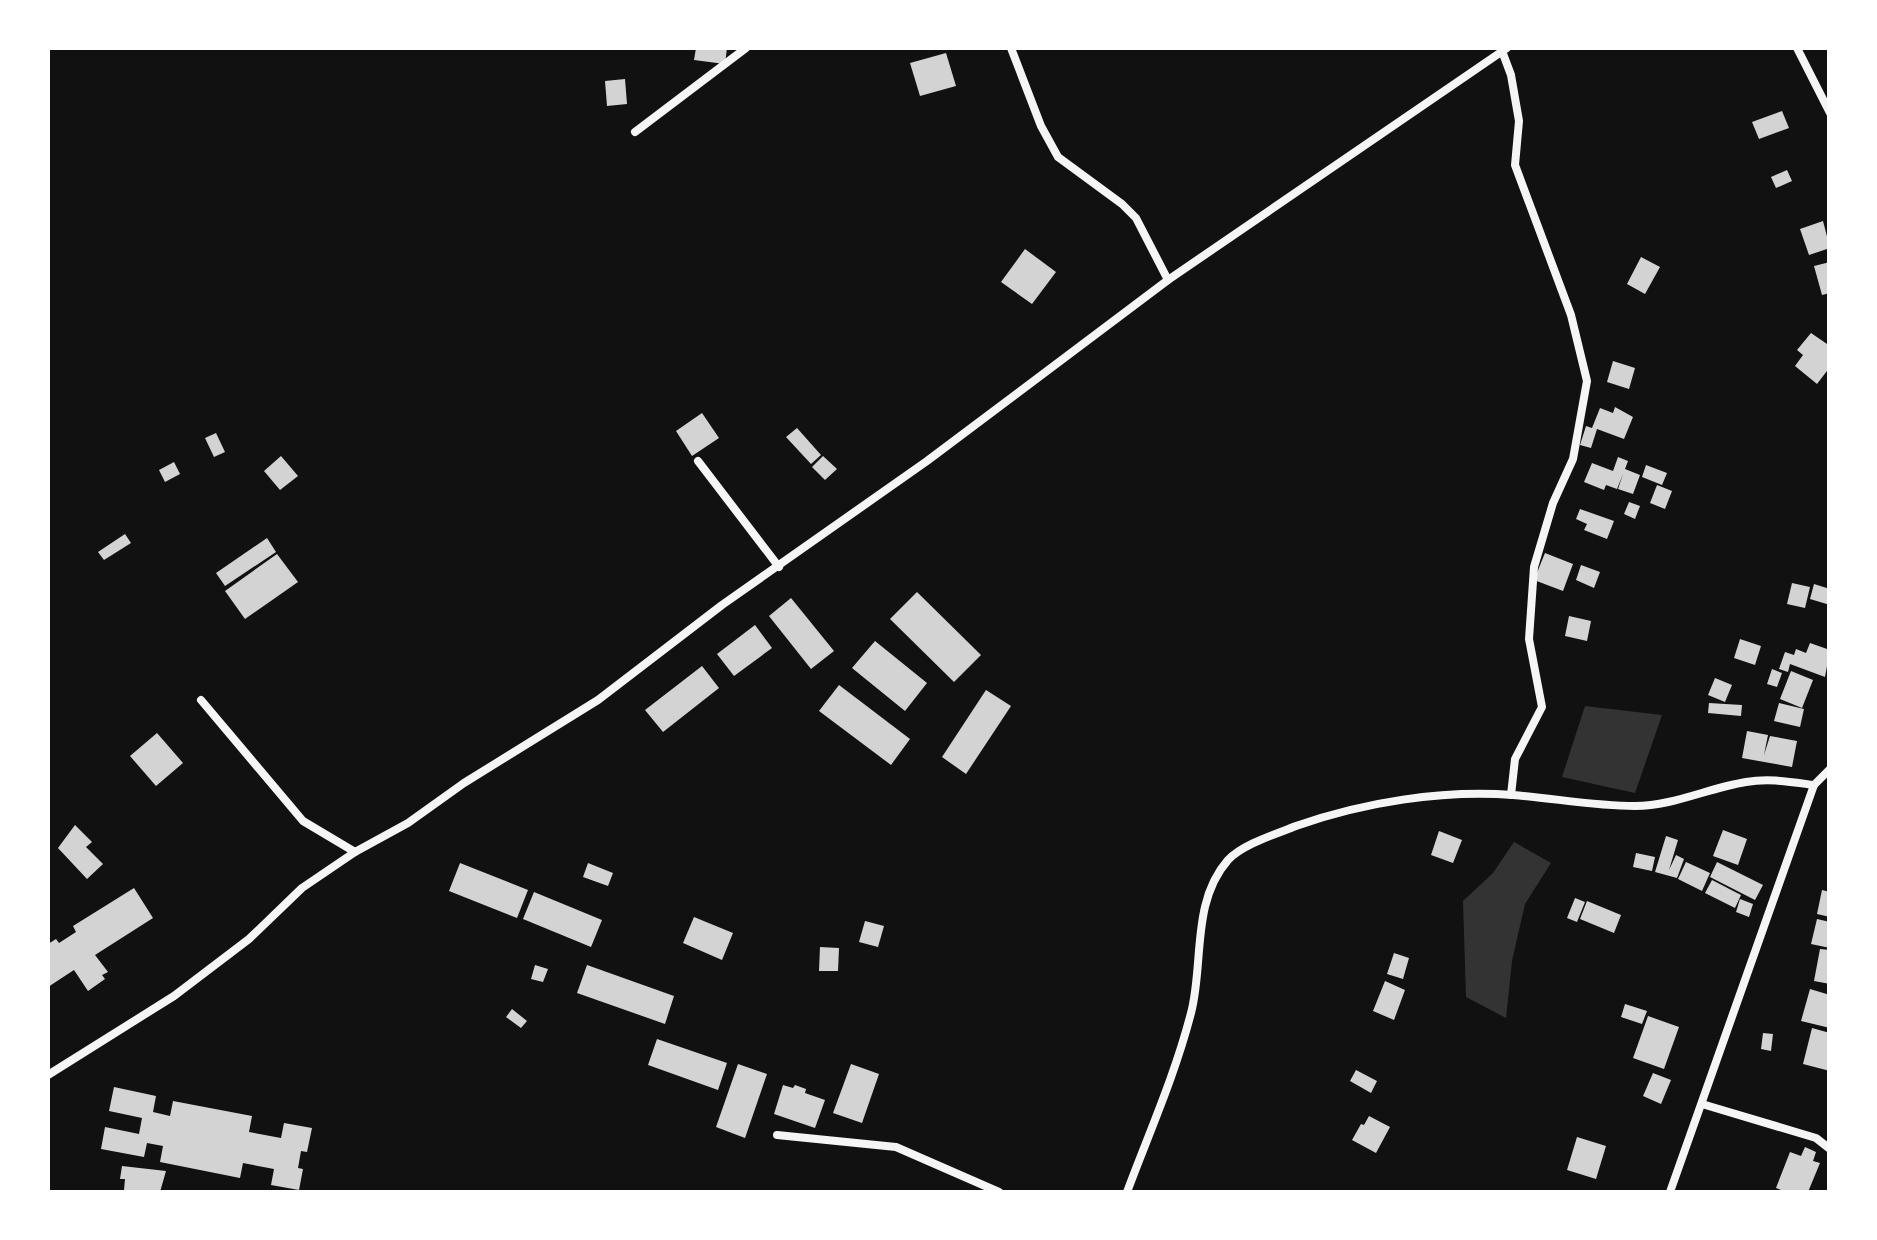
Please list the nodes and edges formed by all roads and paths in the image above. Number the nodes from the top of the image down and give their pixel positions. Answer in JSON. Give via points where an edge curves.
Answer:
{"nodes":[{"id":1,"x":746,"y":48,"type":"edge"},
{"id":2,"x":1010,"y":48,"type":"edge"},
{"id":3,"x":1798,"y":48,"type":"edge"},
{"id":4,"x":1504,"y":49,"type":"edge"},
{"id":5,"x":1830,"y":113,"type":"edge"},
{"id":6,"x":635,"y":132,"type":"dead end"},
{"id":7,"x":1168,"y":280,"type":"junction"},
{"id":8,"x":698,"y":461,"type":"dead end"},
{"id":9,"x":779,"y":567,"type":"junction"},
{"id":10,"x":201,"y":700,"type":"dead end"},
{"id":11,"x":1830,"y":769,"type":"edge"},
{"id":12,"x":1814,"y":785,"type":"junction"},
{"id":13,"x":1511,"y":795,"type":"junction"},
{"id":14,"x":354,"y":852,"type":"junction"},
{"id":15,"x":48,"y":1075,"type":"edge"},
{"id":16,"x":1702,"y":1104,"type":"junction"},
{"id":17,"x":777,"y":1134,"type":"dead end"},
{"id":18,"x":1830,"y":1150,"type":"edge"},
{"id":19,"x":999,"y":1192,"type":"edge"},
{"id":20,"x":1127,"y":1192,"type":"edge"},
{"id":21,"x":1670,"y":1192,"type":"edge"}],
"edges":[{"from":1,"to":6,"type":"street"},
{"from":2,"to":7,"type":"street","via":[[1058,157],[1136,218]]},
{"from":3,"to":5,"type":"street"},
{"from":4,"to":7,"type":"street"},
{"from":4,"to":13,"type":"street","via":[[1518,109],[1515,165],[1572,314],[1587,381],[1573,459],[1534,567],[1529,639],[1542,707],[1515,759]]},
{"from":7,"to":9,"type":"street"},
{"from":8,"to":9,"type":"street"},
{"from":9,"to":14,"type":"street","via":[[598,700]]},
{"from":10,"to":14,"type":"street","via":[[303,821]]},
{"from":11,"to":12,"type":"street"},
{"from":12,"to":13,"type":"street","via":[[1770,779],[1635,806]]},
{"from":12,"to":16,"type":"street"},
{"from":13,"to":20,"type":"street","via":[[1412,798],[1358,809],[1277,833],[1230,858],[1201,924],[1191,1015]]},
{"from":14,"to":15,"type":"street","via":[[174,996]]},
{"from":16,"to":18,"type":"street","via":[[1816,1138]]},
{"from":16,"to":21,"type":"street"},
{"from":17,"to":19,"type":"street","via":[[896,1147]]}]}
